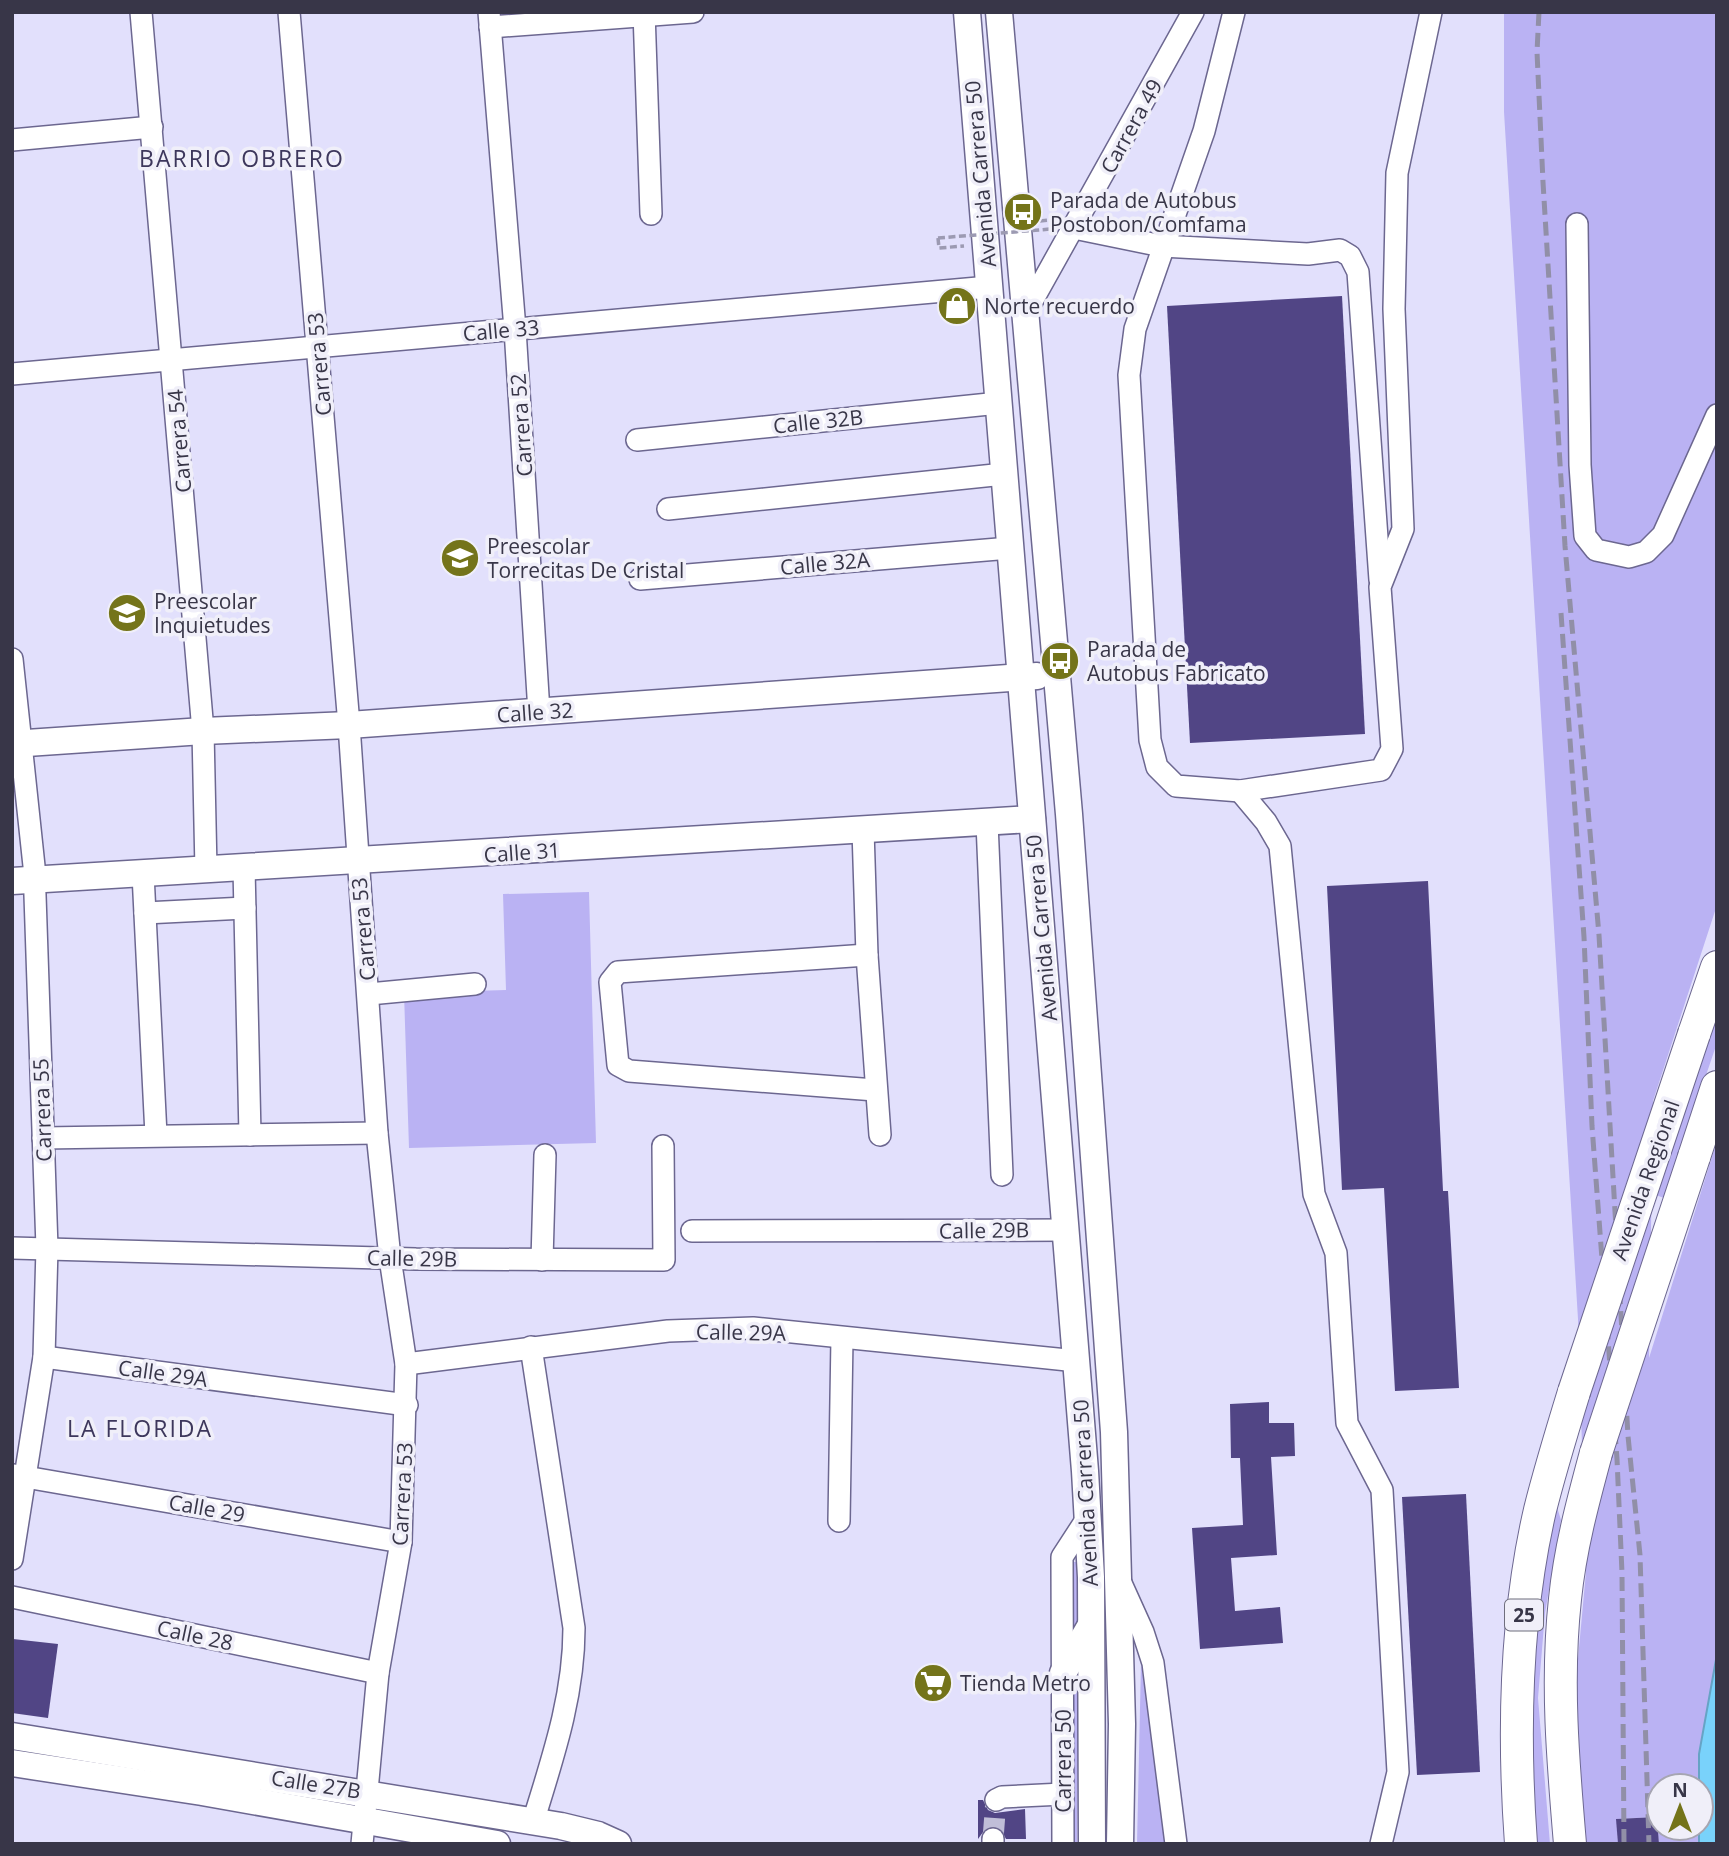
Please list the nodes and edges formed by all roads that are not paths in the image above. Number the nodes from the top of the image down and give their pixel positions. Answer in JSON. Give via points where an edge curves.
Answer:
{"nodes":[{"id":1,"x":141,"y":12,"type":"edge"},
{"id":2,"x":289,"y":12,"type":"edge"},
{"id":3,"x":693,"y":12,"type":"edge"},
{"id":4,"x":967,"y":12,"type":"edge"},
{"id":5,"x":999,"y":12,"type":"edge"},
{"id":6,"x":1193,"y":12,"type":"edge"},
{"id":7,"x":1234,"y":12,"type":"edge"},
{"id":8,"x":1431,"y":12,"type":"edge"},
{"id":9,"x":644,"y":14,"type":"edge"},
{"id":10,"x":489,"y":19,"type":"edge"},
{"id":11,"x":152,"y":127,"type":"junction"},
{"id":12,"x":12,"y":140,"type":"edge"},
{"id":13,"x":651,"y":214,"type":"dead end"},
{"id":14,"x":1577,"y":224,"type":"dead end"},
{"id":15,"x":1074,"y":228,"type":"junction"},
{"id":16,"x":1162,"y":246,"type":"junction"},
{"id":17,"x":989,"y":287,"type":"junction"},
{"id":18,"x":1026,"y":312,"type":"junction"},
{"id":19,"x":515,"y":329,"type":"junction"},
{"id":20,"x":318,"y":346,"type":"junction"},
{"id":21,"x":172,"y":359,"type":"junction"},
{"id":22,"x":12,"y":374,"type":"edge"},
{"id":23,"x":999,"y":403,"type":"junction"},
{"id":24,"x":1717,"y":415,"type":"edge"},
{"id":25,"x":637,"y":440,"type":"dead end"},
{"id":26,"x":1004,"y":474,"type":"junction"},
{"id":27,"x":668,"y":509,"type":"dead end"},
{"id":28,"x":1010,"y":548,"type":"junction"},
{"id":29,"x":640,"y":579,"type":"dead end"},
{"id":30,"x":1380,"y":587,"type":"junction"},
{"id":31,"x":12,"y":659,"type":"edge"},
{"id":32,"x":1057,"y":675,"type":"junction"},
{"id":33,"x":1020,"y":677,"type":"junction"},
{"id":34,"x":539,"y":712,"type":"junction"},
{"id":35,"x":349,"y":726,"type":"junction"},
{"id":36,"x":203,"y":731,"type":"junction"},
{"id":37,"x":17,"y":744,"type":"edge"},
{"id":38,"x":1240,"y":791,"type":"junction"},
{"id":39,"x":1032,"y":819,"type":"junction"},
{"id":40,"x":987,"y":823,"type":"junction"},
{"id":41,"x":863,"y":830,"type":"junction"},
{"id":42,"x":358,"y":862,"type":"junction"},
{"id":43,"x":244,"y":868,"type":"junction"},
{"id":44,"x":206,"y":870,"type":"junction"},
{"id":45,"x":144,"y":874,"type":"junction"},
{"id":46,"x":23,"y":880,"type":"edge"},
{"id":47,"x":245,"y":908,"type":"junction"},
{"id":48,"x":145,"y":913,"type":"junction"},
{"id":49,"x":867,"y":955,"type":"junction"},
{"id":50,"x":1717,"y":967,"type":"edge"},
{"id":51,"x":475,"y":984,"type":"dead end"},
{"id":52,"x":369,"y":994,"type":"junction"},
{"id":53,"x":1717,"y":1087,"type":"edge"},
{"id":54,"x":875,"y":1090,"type":"junction"},
{"id":55,"x":377,"y":1133,"type":"junction"},
{"id":56,"x":156,"y":1135,"type":"junction"},
{"id":57,"x":250,"y":1135,"type":"junction"},
{"id":58,"x":880,"y":1135,"type":"dead end"},
{"id":59,"x":43,"y":1138,"type":"junction"},
{"id":60,"x":663,"y":1146,"type":"dead end"},
{"id":61,"x":545,"y":1155,"type":"dead end"},
{"id":62,"x":1002,"y":1175,"type":"dead end"},
{"id":63,"x":1066,"y":1230,"type":"junction"},
{"id":64,"x":692,"y":1231,"type":"dead end"},
{"id":65,"x":12,"y":1248,"type":"edge"},
{"id":66,"x":47,"y":1248,"type":"junction"},
{"id":67,"x":390,"y":1258,"type":"junction"},
{"id":68,"x":542,"y":1260,"type":"junction"},
{"id":69,"x":842,"y":1338,"type":"junction"},
{"id":70,"x":531,"y":1347,"type":"junction"},
{"id":71,"x":44,"y":1357,"type":"junction"},
{"id":72,"x":1077,"y":1361,"type":"junction"},
{"id":73,"x":406,"y":1364,"type":"junction"},
{"id":74,"x":407,"y":1405,"type":"junction"},
{"id":75,"x":19,"y":1476,"type":"edge"},
{"id":76,"x":1088,"y":1517,"type":"junction"},
{"id":77,"x":839,"y":1521,"type":"dead end"},
{"id":78,"x":401,"y":1542,"type":"junction"},
{"id":79,"x":12,"y":1559,"type":"edge"},
{"id":80,"x":1091,"y":1577,"type":"junction"},
{"id":81,"x":1118,"y":1577,"type":"junction"},
{"id":82,"x":12,"y":1597,"type":"edge"},
{"id":83,"x":1091,"y":1623,"type":"junction"},
{"id":84,"x":379,"y":1673,"type":"junction"},
{"id":85,"x":1063,"y":1673,"type":"junction"},
{"id":86,"x":12,"y":1736,"type":"edge"},
{"id":87,"x":12,"y":1763,"type":"edge"},
{"id":88,"x":368,"y":1793,"type":"junction"},
{"id":89,"x":1063,"y":1794,"type":"junction"},
{"id":90,"x":996,"y":1800,"type":"dead end"},
{"id":91,"x":533,"y":1822,"type":"junction"},
{"id":92,"x":363,"y":1833,"type":"edge"},
{"id":93,"x":497,"y":1844,"type":"edge"},
{"id":94,"x":618,"y":1844,"type":"edge"},
{"id":95,"x":1063,"y":1844,"type":"edge"},
{"id":96,"x":1093,"y":1844,"type":"edge"},
{"id":97,"x":1120,"y":1844,"type":"edge"},
{"id":98,"x":1175,"y":1844,"type":"edge"},
{"id":99,"x":1381,"y":1844,"type":"edge"},
{"id":100,"x":1521,"y":1844,"type":"edge"},
{"id":101,"x":1570,"y":1844,"type":"edge"}],
"edges":[{"from":1,"to":11,"type":"street","name":"Carrera 54"},
{"from":2,"to":20,"type":"street","name":"Carrera 53"},
{"from":3,"to":9,"type":"street"},
{"from":4,"to":17,"type":"main road","name":"Avenida Carrera 50"},
{"from":5,"to":18,"type":"main road","name":"Avenida Carrera 50"},
{"from":6,"to":15,"type":"street","name":"Carrera 49"},
{"from":7,"to":16,"type":"street","via":[[1204,131]]},
{"from":8,"to":30,"type":"street","via":[[1397,173],[1394,309],[1403,529]]},
{"from":9,"to":10,"type":"street"},
{"from":9,"to":13,"type":"street"},
{"from":10,"to":19,"type":"street","name":"Carrera 52"},
{"from":11,"to":12,"type":"street"},
{"from":11,"to":21,"type":"street","name":"Carrera 54"},
{"from":14,"to":24,"type":"street","via":[[1581,477],[1585,536],[1596,550],[1629,556],[1646,552],[1663,535]]},
{"from":15,"to":16,"type":"street"},
{"from":15,"to":18,"type":"street","name":"Carrera 49"},
{"from":16,"to":30,"type":"street","via":[[1308,254],[1340,250],[1350,256],[1358,272]]},
{"from":16,"to":38,"type":"street","via":[[1135,329],[1129,375],[1150,740],[1157,767],[1176,786]]},
{"from":17,"to":19,"type":"street","name":"Calle 33"},
{"from":17,"to":23,"type":"main road","name":"Avenida Carrera 50"},
{"from":18,"to":32,"type":"main road","name":"Avenida Carrera 50"},
{"from":19,"to":20,"type":"street","name":"Calle 33"},
{"from":19,"to":34,"type":"street","name":"Carrera 52"},
{"from":20,"to":21,"type":"street","name":"Calle 33"},
{"from":20,"to":35,"type":"street","name":"Carrera 53"},
{"from":21,"to":22,"type":"street","name":"Calle 33"},
{"from":21,"to":36,"type":"street","name":"Carrera 54"},
{"from":23,"to":25,"type":"street","name":"Calle 32B"},
{"from":23,"to":26,"type":"main road","name":"Avenida Carrera 50"},
{"from":26,"to":27,"type":"street"},
{"from":26,"to":28,"type":"main road","name":"Avenida Carrera 50"},
{"from":28,"to":29,"type":"street","name":"Calle 32A"},
{"from":28,"to":33,"type":"main road","name":"Avenida Carrera 50"},
{"from":30,"to":38,"type":"street","via":[[1392,748],[1381,770]]},
{"from":31,"to":37,"type":"street","name":"Carrera 55"},
{"from":32,"to":33,"type":"main road","name":"Calle 32"},
{"from":32,"to":81,"type":"main road","name":"Avenida Carrera 50","via":[[1114,1420]]},
{"from":33,"to":34,"type":"main road","name":"Calle 32"},
{"from":33,"to":39,"type":"main road","name":"Avenida Carrera 50"},
{"from":34,"to":35,"type":"main road","name":"Calle 32"},
{"from":35,"to":36,"type":"main road","name":"Calle 32"},
{"from":35,"to":42,"type":"street","name":"Carrera 53"},
{"from":36,"to":37,"type":"main road","name":"Calle 32"},
{"from":36,"to":44,"type":"street","name":"Carrera 54"},
{"from":37,"to":46,"type":"street","name":"Carrera 55"},
{"from":38,"to":99,"type":"street","via":[[1280,846],[1314,1194],[1336,1253],[1347,1423],[1382,1490],[1398,1772]]},
{"from":39,"to":40,"type":"main road","name":"Calle 31"},
{"from":39,"to":63,"type":"main road","name":"Avenida Carrera 50"},
{"from":40,"to":41,"type":"main road","name":"Calle 31"},
{"from":40,"to":62,"type":"street"},
{"from":41,"to":42,"type":"main road","name":"Calle 31"},
{"from":41,"to":49,"type":"street"},
{"from":42,"to":43,"type":"main road","name":"Calle 31"},
{"from":42,"to":52,"type":"street","name":"Carrera 53"},
{"from":43,"to":44,"type":"main road","name":"Calle 31"},
{"from":43,"to":47,"type":"street"},
{"from":44,"to":45,"type":"main road","name":"Calle 31"},
{"from":45,"to":46,"type":"main road","name":"Calle 31"},
{"from":45,"to":48,"type":"street"},
{"from":46,"to":59,"type":"street","name":"Carrera 55"},
{"from":47,"to":48,"type":"street"},
{"from":47,"to":57,"type":"street"},
{"from":48,"to":56,"type":"street"},
{"from":49,"to":54,"type":"street"},
{"from":49,"to":54,"type":"street","via":[[618,972],[610,982],[618,1065],[629,1071]]},
{"from":50,"to":100,"type":"highway","name":"Avenida Regional","number":"25","bridge":true,"via":[[1574,1392],[1540,1511],[1522,1634],[1518,1708]]},
{"from":51,"to":52,"type":"street"},
{"from":52,"to":55,"type":"street","name":"Carrera 53"},
{"from":53,"to":101,"type":"highway","name":"Avenida Regional","number":"25","bridge":true,"via":[[1597,1453],[1569,1565],[1560,1708]]},
{"from":54,"to":58,"type":"street"},
{"from":55,"to":57,"type":"street"},
{"from":55,"to":67,"type":"street","name":"Carrera 53"},
{"from":56,"to":57,"type":"street"},
{"from":56,"to":59,"type":"street"},
{"from":59,"to":66,"type":"street","name":"Carrera 55"},
{"from":60,"to":68,"type":"street","name":"Calle 29B","via":[[664,1260]]},
{"from":61,"to":68,"type":"street"},
{"from":63,"to":64,"type":"street","name":"Calle 29B"},
{"from":63,"to":72,"type":"main road","name":"Avenida Carrera 50"},
{"from":65,"to":66,"type":"street","name":"Calle 29B"},
{"from":66,"to":67,"type":"street","name":"Calle 29B"},
{"from":66,"to":71,"type":"street","name":"Carrera 55"},
{"from":67,"to":68,"type":"street","name":"Calle 29B"},
{"from":67,"to":73,"type":"street","name":"Carrera 53"},
{"from":69,"to":70,"type":"street","name":"Calle 29A","via":[[753,1328],[668,1331]]},
{"from":69,"to":72,"type":"street","name":"Calle 29A"},
{"from":69,"to":77,"type":"street"},
{"from":70,"to":73,"type":"street","name":"Calle 29A"},
{"from":70,"to":91,"type":"street","via":[[574,1628],[574,1665],[564,1720]]},
{"from":71,"to":74,"type":"street","name":"Calle 29A"},
{"from":71,"to":75,"type":"street","name":"Carrera 55"},
{"from":72,"to":76,"type":"main road","name":"Avenida Carrera 50"},
{"from":73,"to":74,"type":"street","name":"Carrera 53"},
{"from":74,"to":78,"type":"street","name":"Carrera 53"},
{"from":75,"to":78,"type":"street","name":"Calle 29"},
{"from":75,"to":79,"type":"street","name":"Carrera 55"},
{"from":76,"to":80,"type":"main road","name":"Avenida Carrera 50"},
{"from":76,"to":85,"type":"street","name":"Carrera 50","via":[[1062,1557]]},
{"from":78,"to":84,"type":"street","name":"Carrera 53"},
{"from":80,"to":81,"type":"street"},
{"from":80,"to":83,"type":"main road","name":"Avenida Carrera 50"},
{"from":81,"to":97,"type":"main road","name":"Avenida Carrera 50"},
{"from":81,"to":98,"type":"street","via":[[1153,1664]]},
{"from":82,"to":84,"type":"street","name":"Calle 28"},
{"from":83,"to":85,"type":"main road"},
{"from":83,"to":96,"type":"main road","name":"Avenida Carrera 50"},
{"from":84,"to":88,"type":"street","name":"Carrera 53"},
{"from":85,"to":89,"type":"street","name":"Carrera 50"},
{"from":86,"to":88,"type":"main road","name":"Calle 27B"},
{"from":87,"to":92,"type":"main road","name":"Calle 27B","via":[[202,1792]]},
{"from":88,"to":91,"type":"main road","name":"Calle 27B"},
{"from":88,"to":92,"type":"street","name":"Carrera 53"},
{"from":89,"to":90,"type":"street"},
{"from":89,"to":95,"type":"street","name":"Carrera 50"},
{"from":91,"to":94,"type":"main road","name":"Calle 27B","via":[[598,1835]]},
{"from":92,"to":93,"type":"main road","name":"Calle 27B"}]}
